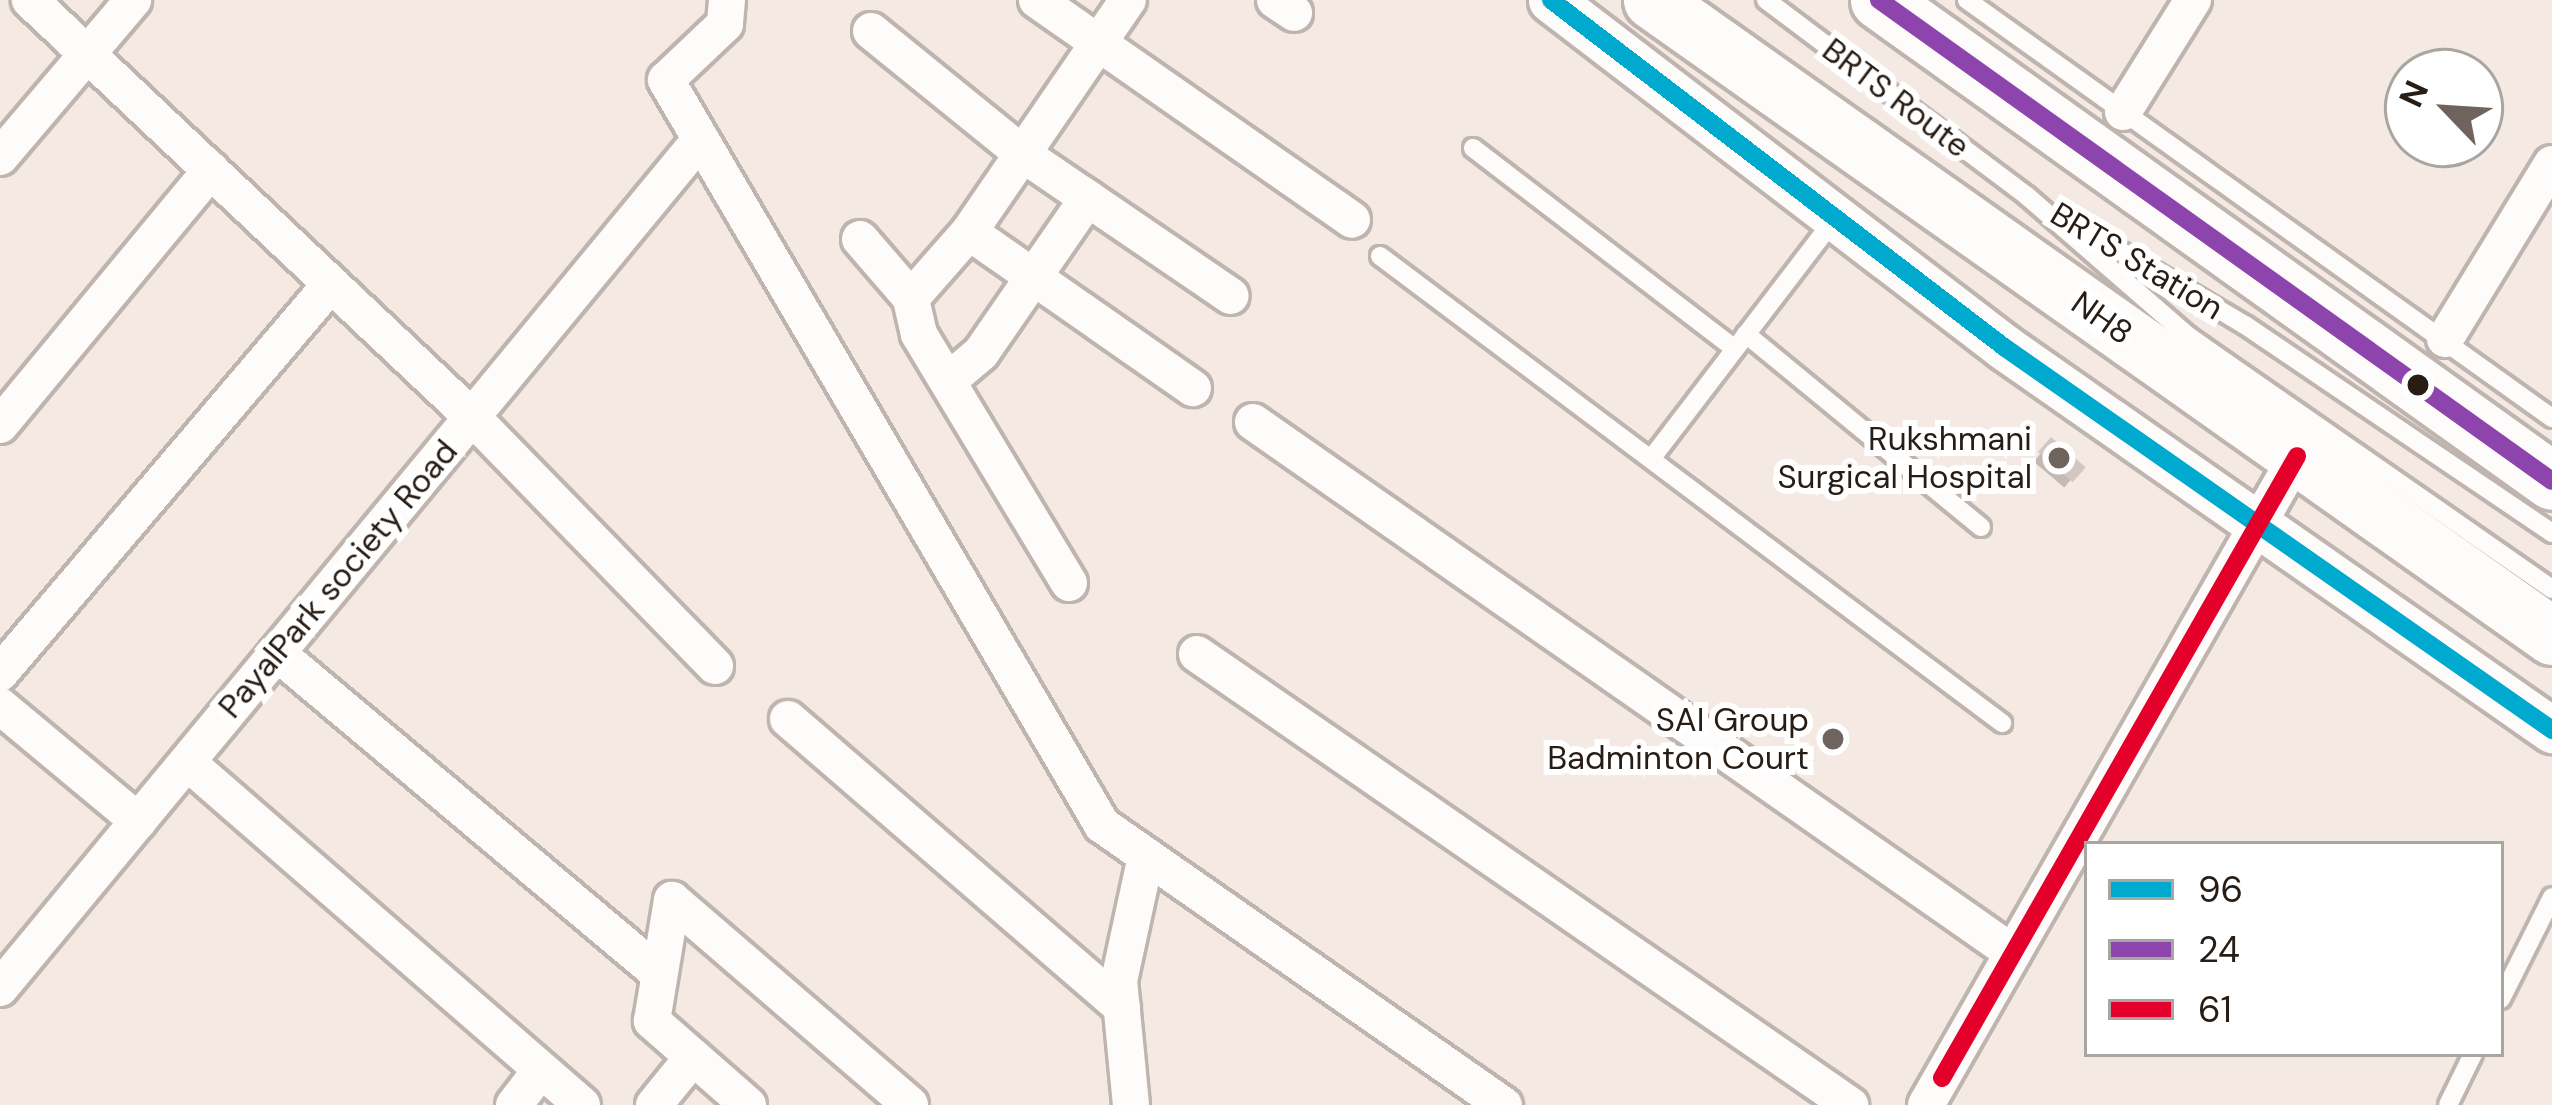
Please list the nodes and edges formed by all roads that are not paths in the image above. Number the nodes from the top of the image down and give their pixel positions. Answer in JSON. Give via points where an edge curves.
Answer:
{"nodes":[{"id":1,"x":30,"y":0,"type":"edge"},
{"id":2,"x":134,"y":0,"type":"edge"},
{"id":3,"x":727,"y":0,"type":"edge"},
{"id":4,"x":1037,"y":0,"type":"edge"},
{"id":5,"x":1128,"y":0,"type":"edge"},
{"id":6,"x":1551,"y":0,"type":"edge"},
{"id":7,"x":1652,"y":0,"type":"edge"},
{"id":8,"x":1766,"y":0,"type":"edge"},
{"id":9,"x":1879,"y":0,"type":"edge"},
{"id":10,"x":1967,"y":0,"type":"edge"},
{"id":11,"x":2193,"y":0,"type":"edge"},
{"id":12,"x":871,"y":31,"type":"dead end"},
{"id":13,"x":1098,"y":41,"type":"junction"},
{"id":14,"x":85,"y":53,"type":"junction"},
{"id":15,"x":2122,"y":112,"type":"junction"},
{"id":16,"x":700,"y":140,"type":"junction"},
{"id":17,"x":1473,"y":148,"type":"dead end"},
{"id":18,"x":1024,"y":154,"type":"junction"},
{"id":19,"x":0,"y":157,"type":"edge"},
{"id":20,"x":2552,"y":164,"type":"edge"},
{"id":21,"x":211,"y":170,"type":"junction"},
{"id":22,"x":2027,"y":196,"type":"junction"},
{"id":23,"x":1088,"y":198,"type":"junction"},
{"id":24,"x":1837,"y":216,"type":"junction"},
{"id":25,"x":1352,"y":220,"type":"dead end"},
{"id":26,"x":969,"y":232,"type":"junction"},
{"id":27,"x":860,"y":239,"type":"dead end"},
{"id":28,"x":1380,"y":256,"type":"dead end"},
{"id":29,"x":1033,"y":276,"type":"junction"},
{"id":30,"x":332,"y":284,"type":"junction"},
{"id":31,"x":1231,"y":296,"type":"dead end"},
{"id":32,"x":911,"y":298,"type":"junction"},
{"id":33,"x":2445,"y":339,"type":"junction"},
{"id":34,"x":1740,"y":341,"type":"junction"},
{"id":35,"x":948,"y":381,"type":"junction"},
{"id":36,"x":1193,"y":388,"type":"dead end"},
{"id":37,"x":472,"y":417,"type":"junction"},
{"id":38,"x":2552,"y":418,"type":"edge"},
{"id":39,"x":1253,"y":422,"type":"dead end"},
{"id":40,"x":0,"y":425,"type":"edge"},
{"id":41,"x":2297,"y":456,"type":"junction"},
{"id":42,"x":1651,"y":459,"type":"junction"},
{"id":43,"x":2552,"y":481,"type":"edge"},
{"id":44,"x":2258,"y":526,"type":"junction"},
{"id":45,"x":1982,"y":527,"type":"dead end"},
{"id":46,"x":2552,"y":533,"type":"edge"},
{"id":47,"x":1069,"y":583,"type":"dead end"},
{"id":48,"x":2552,"y":589,"type":"edge"},
{"id":49,"x":2552,"y":636,"type":"edge"},
{"id":50,"x":277,"y":653,"type":"junction"},
{"id":51,"x":1197,"y":654,"type":"dead end"},
{"id":52,"x":715,"y":666,"type":"dead end"},
{"id":53,"x":0,"y":673,"type":"edge"},
{"id":54,"x":0,"y":706,"type":"edge"},
{"id":55,"x":788,"y":719,"type":"dead end"},
{"id":56,"x":2002,"y":723,"type":"dead end"},
{"id":57,"x":2552,"y":730,"type":"edge"},
{"id":58,"x":187,"y":762,"type":"junction"},
{"id":59,"x":137,"y":821,"type":"junction"},
{"id":60,"x":1146,"y":856,"type":"junction"},
{"id":61,"x":2552,"y":897,"type":"edge"},
{"id":62,"x":2013,"y":953,"type":"junction"},
{"id":63,"x":657,"y":972,"type":"junction"},
{"id":64,"x":0,"y":988,"type":"edge"},
{"id":65,"x":2504,"y":992,"type":"edge"},
{"id":66,"x":1122,"y":1007,"type":"junction"},
{"id":67,"x":693,"y":1057,"type":"junction"},
{"id":68,"x":2472,"y":1057,"type":"edge"},
{"id":69,"x":541,"y":1070,"type":"junction"},
{"id":70,"x":1131,"y":1093,"type":"edge"},
{"id":71,"x":514,"y":1105,"type":"edge"},
{"id":72,"x":581,"y":1105,"type":"edge"},
{"id":73,"x":654,"y":1105,"type":"edge"},
{"id":74,"x":748,"y":1105,"type":"edge"},
{"id":75,"x":910,"y":1105,"type":"edge"},
{"id":76,"x":1163,"y":1105,"type":"edge"},
{"id":77,"x":1504,"y":1105,"type":"edge"},
{"id":78,"x":1850,"y":1105,"type":"edge"},
{"id":79,"x":1926,"y":1105,"type":"edge"},
{"id":80,"x":2448,"y":1105,"type":"edge"}],
"edges":[{"from":1,"to":14,"type":"street","name":"PayalPark society Road"},
{"from":2,"to":14,"type":"street"},
{"from":3,"to":16,"type":"street","via":[[725,24],[666,80]]},
{"from":4,"to":13,"type":"street"},
{"from":5,"to":13,"type":"street"},
{"from":6,"to":24,"type":"street"},
{"from":7,"to":41,"type":"main road","name":"NH8"},
{"from":8,"to":22,"type":"lane","name":"BRTS Route"},
{"from":9,"to":43,"type":"main road"},
{"from":10,"to":15,"type":"lane"},
{"from":11,"to":15,"type":"street"},
{"from":12,"to":18,"type":"street"},
{"from":13,"to":18,"type":"street"},
{"from":13,"to":25,"type":"street"},
{"from":14,"to":19,"type":"street"},
{"from":14,"to":21,"type":"street","name":"PayalPark society Road"},
{"from":15,"to":33,"type":"lane"},
{"from":16,"to":37,"type":"street"},
{"from":16,"to":60,"type":"street","via":[[1067,772],[1102,825]]},
{"from":17,"to":34,"type":"lane"},
{"from":18,"to":23,"type":"street"},
{"from":18,"to":26,"type":"street"},
{"from":20,"to":33,"type":"street"},
{"from":21,"to":30,"type":"street","name":"PayalPark society Road"},
{"from":21,"to":40,"type":"street"},
{"from":22,"to":46,"type":"lane","name":"BRTS Station","via":[[2245,325]]},
{"from":22,"to":48,"type":"lane","name":"BRTS Station","via":[[2188,336]]},
{"from":23,"to":29,"type":"street"},
{"from":23,"to":31,"type":"street"},
{"from":24,"to":34,"type":"lane"},
{"from":24,"to":44,"type":"street","via":[[2004,347]]},
{"from":26,"to":29,"type":"street"},
{"from":26,"to":32,"type":"street"},
{"from":27,"to":32,"type":"street"},
{"from":28,"to":42,"type":"lane"},
{"from":29,"to":35,"type":"street","via":[[981,352]]},
{"from":29,"to":36,"type":"street"},
{"from":30,"to":37,"type":"street","name":"PayalPark society Road"},
{"from":30,"to":53,"type":"street"},
{"from":32,"to":35,"type":"street","via":[[919,334]]},
{"from":33,"to":38,"type":"lane"},
{"from":34,"to":42,"type":"lane"},
{"from":34,"to":45,"type":"lane"},
{"from":35,"to":47,"type":"street"},
{"from":37,"to":50,"type":"street","name":"PayalPark society Road"},
{"from":37,"to":52,"type":"street"},
{"from":39,"to":62,"type":"street"},
{"from":41,"to":44,"type":"street"},
{"from":41,"to":49,"type":"main road","name":"NH8"},
{"from":42,"to":56,"type":"lane"},
{"from":44,"to":57,"type":"street"},
{"from":44,"to":62,"type":"street"},
{"from":50,"to":58,"type":"street","name":"PayalPark society Road"},
{"from":50,"to":63,"type":"street"},
{"from":51,"to":78,"type":"street"},
{"from":54,"to":59,"type":"street"},
{"from":55,"to":66,"type":"street"},
{"from":58,"to":59,"type":"street","name":"PayalPark society Road"},
{"from":58,"to":69,"type":"street"},
{"from":59,"to":64,"type":"street","name":"PayalPark society Road"},
{"from":60,"to":66,"type":"street","via":[[1119,981]]},
{"from":60,"to":77,"type":"street"},
{"from":61,"to":65,"type":"lane"},
{"from":62,"to":79,"type":"street"},
{"from":63,"to":67,"type":"street","via":[[652,1021]]},
{"from":63,"to":75,"type":"street","via":[[672,900]]},
{"from":66,"to":70,"type":"street"},
{"from":67,"to":73,"type":"street"},
{"from":67,"to":74,"type":"street"},
{"from":68,"to":80,"type":"lane"},
{"from":69,"to":71,"type":"street"},
{"from":69,"to":72,"type":"street"},
{"from":70,"to":76,"type":"street"}]}
